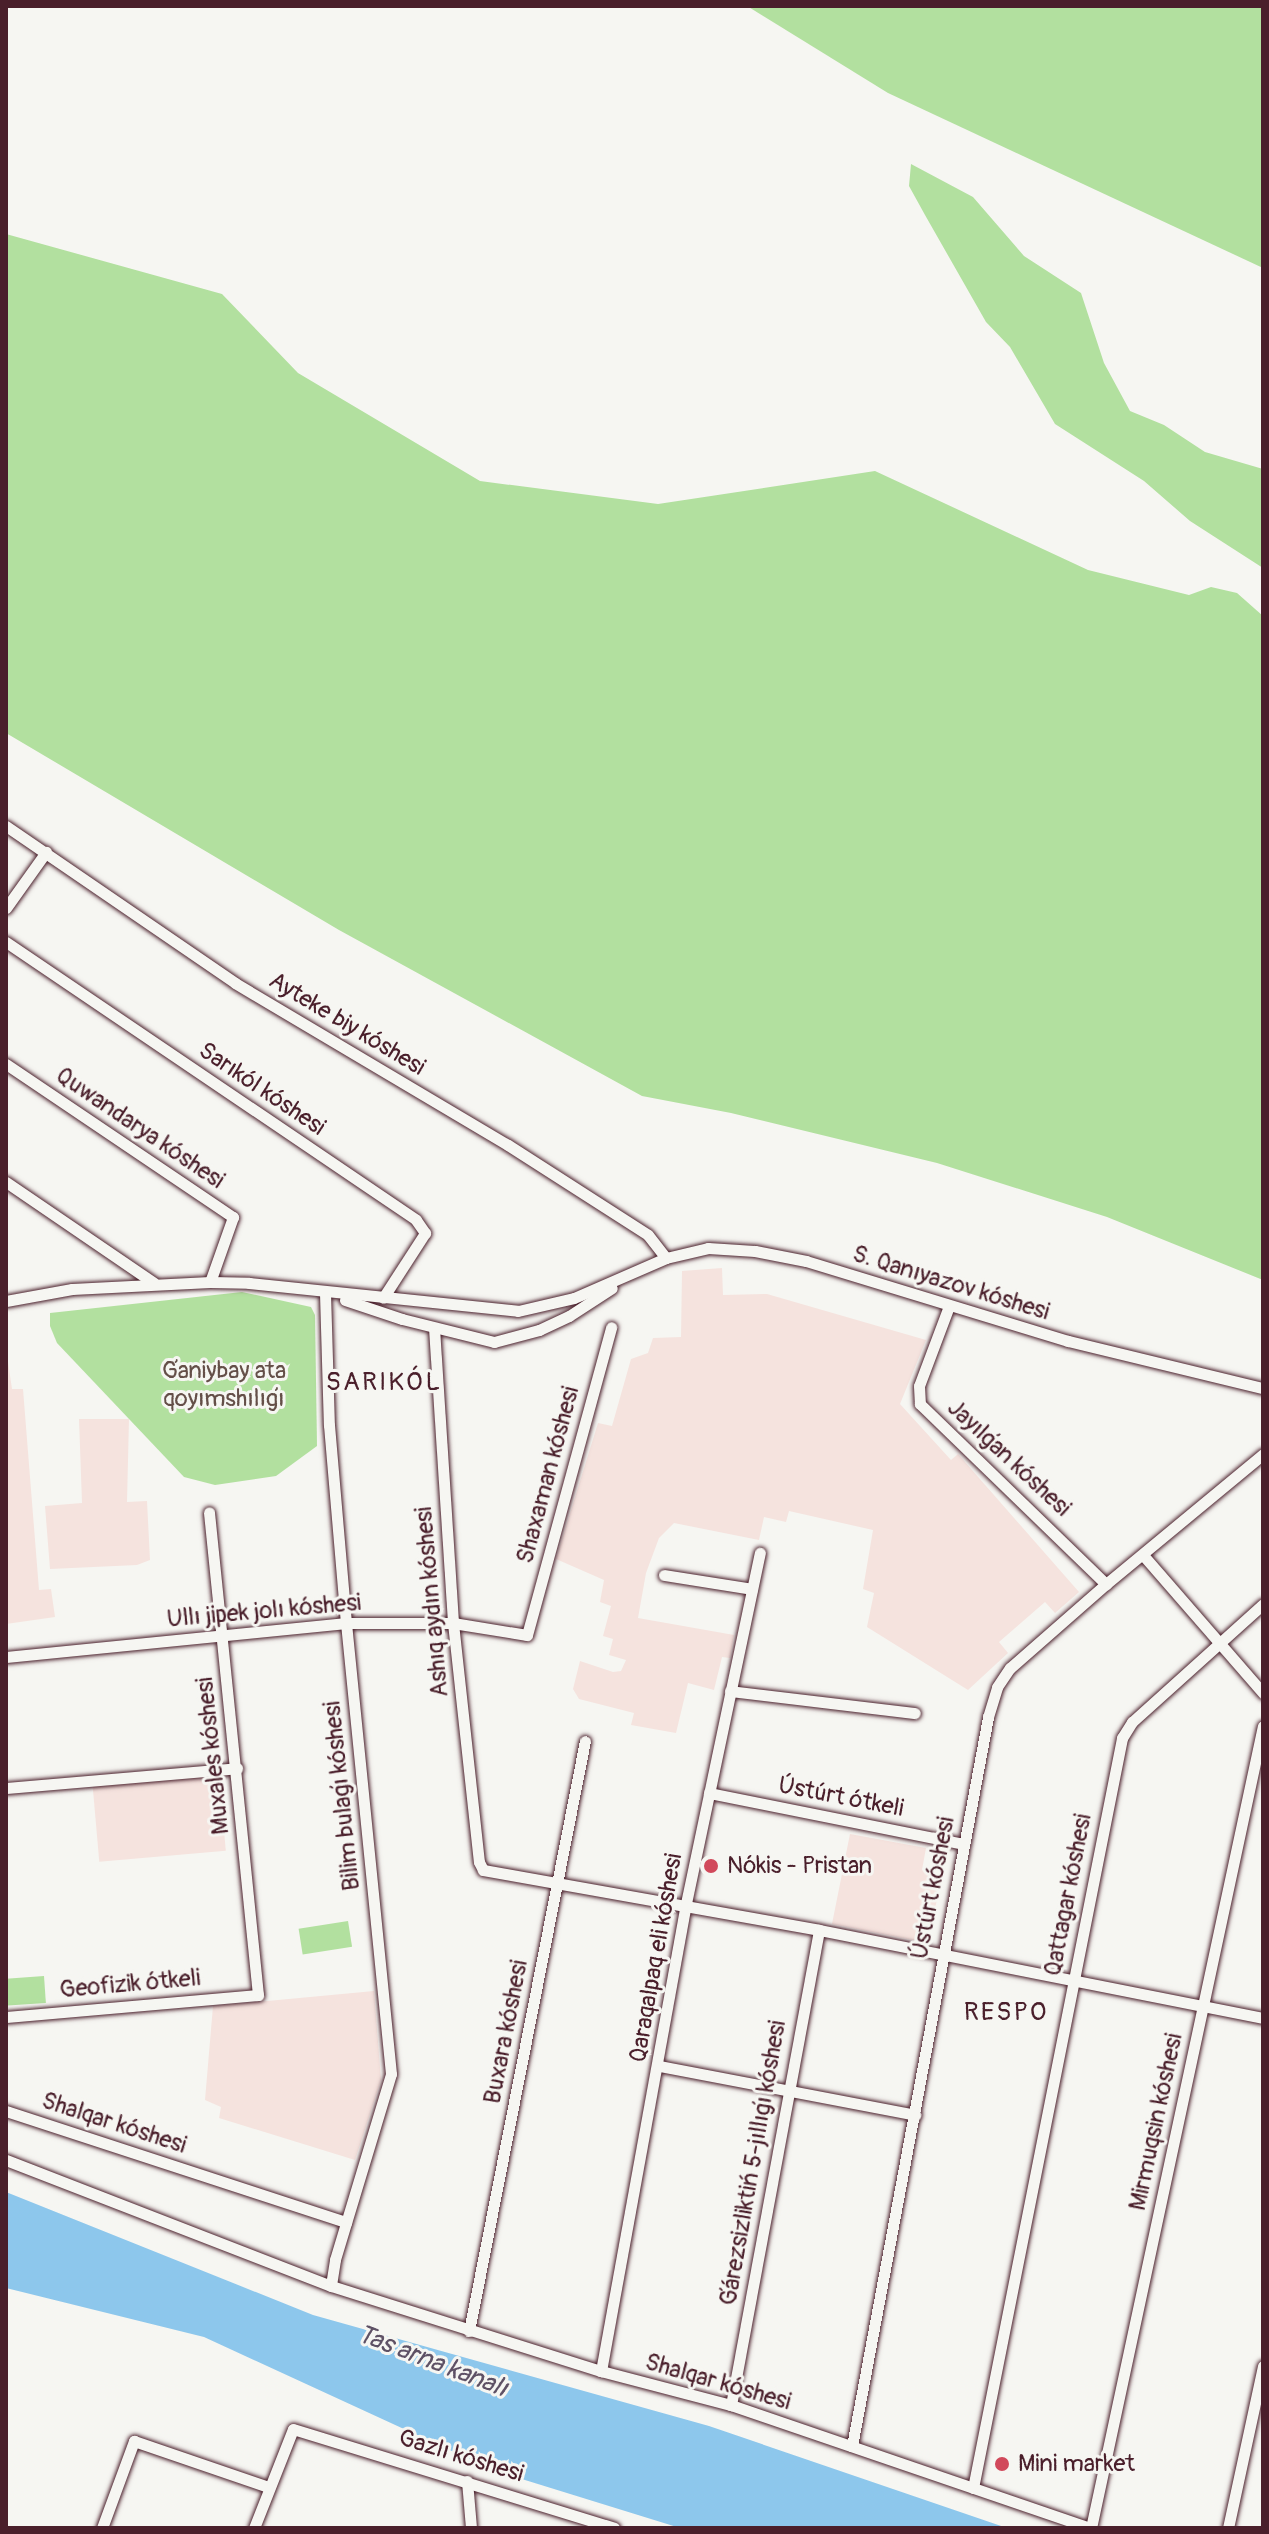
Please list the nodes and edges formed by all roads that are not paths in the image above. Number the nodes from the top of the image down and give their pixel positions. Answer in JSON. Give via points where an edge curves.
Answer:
{"nodes":[{"id":1,"x":6,"y":826,"type":"edge"},
{"id":2,"x":46,"y":852,"type":"junction"},
{"id":3,"x":6,"y":908,"type":"edge"},
{"id":4,"x":6,"y":942,"type":"edge"},
{"id":5,"x":6,"y":1064,"type":"edge"},
{"id":6,"x":6,"y":1182,"type":"edge"},
{"id":7,"x":666,"y":1258,"type":"junction"},
{"id":8,"x":629,"y":1277,"type":"junction"},
{"id":9,"x":210,"y":1282,"type":"junction"},
{"id":10,"x":154,"y":1283,"type":"junction"},
{"id":11,"x":325,"y":1293,"type":"junction"},
{"id":12,"x":383,"y":1298,"type":"junction"},
{"id":13,"x":6,"y":1301,"type":"edge"},
{"id":14,"x":949,"y":1306,"type":"junction"},
{"id":15,"x":611,"y":1327,"type":"dead end"},
{"id":16,"x":434,"y":1328,"type":"junction"},
{"id":17,"x":1263,"y":1388,"type":"edge"},
{"id":18,"x":1263,"y":1454,"type":"edge"},
{"id":19,"x":209,"y":1512,"type":"dead end"},
{"id":20,"x":760,"y":1553,"type":"dead end"},
{"id":21,"x":1143,"y":1555,"type":"junction"},
{"id":22,"x":664,"y":1575,"type":"dead end"},
{"id":23,"x":1106,"y":1584,"type":"junction"},
{"id":24,"x":752,"y":1589,"type":"junction"},
{"id":25,"x":1263,"y":1604,"type":"edge"},
{"id":26,"x":346,"y":1623,"type":"junction"},
{"id":27,"x":453,"y":1623,"type":"junction"},
{"id":28,"x":527,"y":1635,"type":"joint"},
{"id":29,"x":224,"y":1637,"type":"junction"},
{"id":30,"x":1219,"y":1643,"type":"junction"},
{"id":31,"x":6,"y":1657,"type":"edge"},
{"id":32,"x":730,"y":1691,"type":"junction"},
{"id":33,"x":1263,"y":1693,"type":"edge"},
{"id":34,"x":915,"y":1713,"type":"dead end"},
{"id":35,"x":1263,"y":1726,"type":"edge"},
{"id":36,"x":585,"y":1741,"type":"dead end"},
{"id":37,"x":237,"y":1768,"type":"junction"},
{"id":38,"x":6,"y":1788,"type":"edge"},
{"id":39,"x":709,"y":1793,"type":"junction"},
{"id":40,"x":964,"y":1844,"type":"junction"},
{"id":41,"x":558,"y":1885,"type":"junction"},
{"id":42,"x":685,"y":1908,"type":"junction"},
{"id":43,"x":819,"y":1930,"type":"junction"},
{"id":44,"x":943,"y":1955,"type":"junction"},
{"id":45,"x":1072,"y":1982,"type":"junction"},
{"id":46,"x":258,"y":1995,"type":"joint"},
{"id":47,"x":1203,"y":2006,"type":"junction"},
{"id":48,"x":6,"y":2017,"type":"edge"},
{"id":49,"x":1263,"y":2018,"type":"edge"},
{"id":50,"x":659,"y":2066,"type":"junction"},
{"id":51,"x":788,"y":2090,"type":"junction"},
{"id":52,"x":6,"y":2111,"type":"edge"},
{"id":53,"x":915,"y":2115,"type":"junction"},
{"id":54,"x":6,"y":2160,"type":"edge"},
{"id":55,"x":346,"y":2222,"type":"junction"},
{"id":56,"x":331,"y":2286,"type":"junction"},
{"id":57,"x":469,"y":2331,"type":"junction"},
{"id":58,"x":1263,"y":2366,"type":"edge"},
{"id":59,"x":601,"y":2371,"type":"junction"},
{"id":60,"x":731,"y":2405,"type":"junction"},
{"id":61,"x":852,"y":2446,"type":"junction"},
{"id":62,"x":467,"y":2481,"type":"junction"},
{"id":63,"x":268,"y":2487,"type":"junction"},
{"id":64,"x":973,"y":2488,"type":"junction"},
{"id":65,"x":594,"y":2525,"type":"edge"},
{"id":66,"x":102,"y":2528,"type":"edge"},
{"id":67,"x":254,"y":2528,"type":"edge"},
{"id":68,"x":471,"y":2528,"type":"edge"},
{"id":69,"x":614,"y":2528,"type":"edge"},
{"id":70,"x":1091,"y":2528,"type":"edge"},
{"id":71,"x":1228,"y":2528,"type":"edge"}],
"edges":[{"from":1,"to":2,"type":"street","name":"Ayteke biy kóshesi"},
{"from":2,"to":3,"type":"street"},
{"from":2,"to":7,"type":"street","name":"Ayteke biy kóshesi","via":[[235,983],[648,1235]]},
{"from":4,"to":12,"type":"street","name":"Sarıkól kóshesi","via":[[416,1220],[425,1233]]},
{"from":5,"to":9,"type":"street","name":"Quwandarya kóshesi","via":[[233,1217]]},
{"from":6,"to":10,"type":"street"},
{"from":7,"to":8,"type":"street","name":"S. Qanıyazov kóshesi"},
{"from":7,"to":14,"type":"street","name":"S. Qanıyazov kóshesi","via":[[708,1248],[755,1251],[806,1261]]},
{"from":8,"to":12,"type":"street","name":"S. Qanıyazov kóshesi","via":[[518,1311]]},
{"from":8,"to":16,"type":"street","name":"S. Qanıyazov kóshesi","via":[[569,1316],[513,1340],[494,1342]]},
{"from":9,"to":10,"type":"street","name":"S. Qanıyazov kóshesi"},
{"from":9,"to":11,"type":"street","name":"S. Qanıyazov kóshesi"},
{"from":10,"to":13,"type":"street","name":"S. Qanıyazov kóshesi"},
{"from":11,"to":12,"type":"street","name":"S. Qanıyazov kóshesi"},
{"from":11,"to":16,"type":"street","name":"S. Qanıyazov kóshesi"},
{"from":11,"to":26,"type":"street","name":"Bilim bulaǵı kóshesi","via":[[329,1425]]},
{"from":14,"to":17,"type":"street","name":"S. Qanıyazov kóshesi"},
{"from":14,"to":23,"type":"street","name":"Jayılǵan kóshesi","via":[[919,1386],[920,1404]]},
{"from":15,"to":28,"type":"street","name":"Shaxaman kóshesi"},
{"from":16,"to":27,"type":"street","name":"Ashıq aydın kóshesi"},
{"from":18,"to":21,"type":"street","name":"Ústúrt kóshesi"},
{"from":19,"to":29,"type":"street","name":"Muxales kóshesi"},
{"from":20,"to":24,"type":"street","name":"Qaraqalpaq eli kóshesi"},
{"from":21,"to":23,"type":"street","name":"Ústúrt kóshesi"},
{"from":21,"to":30,"type":"street"},
{"from":22,"to":24,"type":"street"},
{"from":23,"to":40,"type":"street","name":"Ústúrt kóshesi","via":[[1010,1668],[997,1687]]},
{"from":24,"to":32,"type":"street","name":"Qaraqalpaq eli kóshesi"},
{"from":25,"to":30,"type":"street","name":"Qattagar kóshesi"},
{"from":26,"to":27,"type":"street","name":"Ullı jipek jolı kóshesi"},
{"from":26,"to":29,"type":"street","name":"Ullı jipek jolı kóshesi"},
{"from":26,"to":55,"type":"street","name":"Bilim bulaǵı kóshesi","via":[[391,2074]]},
{"from":27,"to":28,"type":"street","name":"Ullı jipek jolı kóshesi"},
{"from":27,"to":41,"type":"street","name":"Ashıq aydın kóshesi","via":[[479,1862],[483,1870]]},
{"from":29,"to":31,"type":"street","name":"Ullı jipek jolı kóshesi"},
{"from":29,"to":37,"type":"street","name":"Muxales kóshesi"},
{"from":30,"to":33,"type":"street"},
{"from":30,"to":45,"type":"street","name":"Qattagar kóshesi","via":[[1132,1722],[1122,1738]]},
{"from":32,"to":34,"type":"street"},
{"from":32,"to":39,"type":"street","name":"Qaraqalpaq eli kóshesi"},
{"from":35,"to":47,"type":"street","name":"Mirmuqsin kóshesi"},
{"from":36,"to":41,"type":"street","name":"Buxara kóshesi"},
{"from":37,"to":38,"type":"street"},
{"from":37,"to":46,"type":"street","name":"Muxales kóshesi"},
{"from":39,"to":40,"type":"street","name":"Ústúrt ótkeli"},
{"from":39,"to":42,"type":"street","name":"Qaraqalpaq eli kóshesi"},
{"from":40,"to":44,"type":"street","name":"Ústúrt kóshesi"},
{"from":41,"to":42,"type":"street"},
{"from":41,"to":57,"type":"street","name":"Buxara kóshesi"},
{"from":42,"to":43,"type":"street"},
{"from":42,"to":50,"type":"street","name":"Qaraqalpaq eli kóshesi"},
{"from":43,"to":44,"type":"street"},
{"from":43,"to":51,"type":"street","name":"Ǵárezsizliktiń 5-jıllıǵı kóshesi"},
{"from":44,"to":45,"type":"street"},
{"from":44,"to":53,"type":"street","name":"Ústúrt kóshesi"},
{"from":45,"to":47,"type":"street"},
{"from":45,"to":64,"type":"street","name":"Qattagar kóshesi"},
{"from":46,"to":48,"type":"street","name":"Geofizik ótkeli"},
{"from":47,"to":49,"type":"street"},
{"from":47,"to":70,"type":"street","name":"Mirmuqsin kóshesi"},
{"from":50,"to":51,"type":"street"},
{"from":50,"to":59,"type":"street","name":"Qaraqalpaq eli kóshesi"},
{"from":51,"to":53,"type":"street"},
{"from":51,"to":60,"type":"street","name":"Ǵárezsizliktiń 5-jıllıǵı kóshesi"},
{"from":52,"to":55,"type":"street","name":"Shalqar kóshesi"},
{"from":53,"to":61,"type":"street","name":"Ústúrt kóshesi"},
{"from":54,"to":56,"type":"street","name":"Shalqar kóshesi"},
{"from":55,"to":56,"type":"street","name":"Bilim bulaǵı kóshesi"},
{"from":56,"to":57,"type":"street","name":"Shalqar kóshesi"},
{"from":57,"to":59,"type":"street","name":"Shalqar kóshesi"},
{"from":58,"to":71,"type":"street"},
{"from":59,"to":60,"type":"street","name":"Shalqar kóshesi"},
{"from":60,"to":61,"type":"street","name":"Shalqar kóshesi"},
{"from":61,"to":64,"type":"street","name":"Shalqar kóshesi"},
{"from":62,"to":63,"type":"street","name":"Gazlı kóshesi","via":[[293,2429]]},
{"from":62,"to":65,"type":"street","name":"Gazlı kóshesi"},
{"from":62,"to":68,"type":"street"},
{"from":63,"to":66,"type":"street","via":[[134,2441]]},
{"from":63,"to":67,"type":"street"},
{"from":64,"to":70,"type":"street","name":"Shalqar kóshesi"},
{"from":65,"to":69,"type":"street","name":"Gazlı kóshesi"}]}
